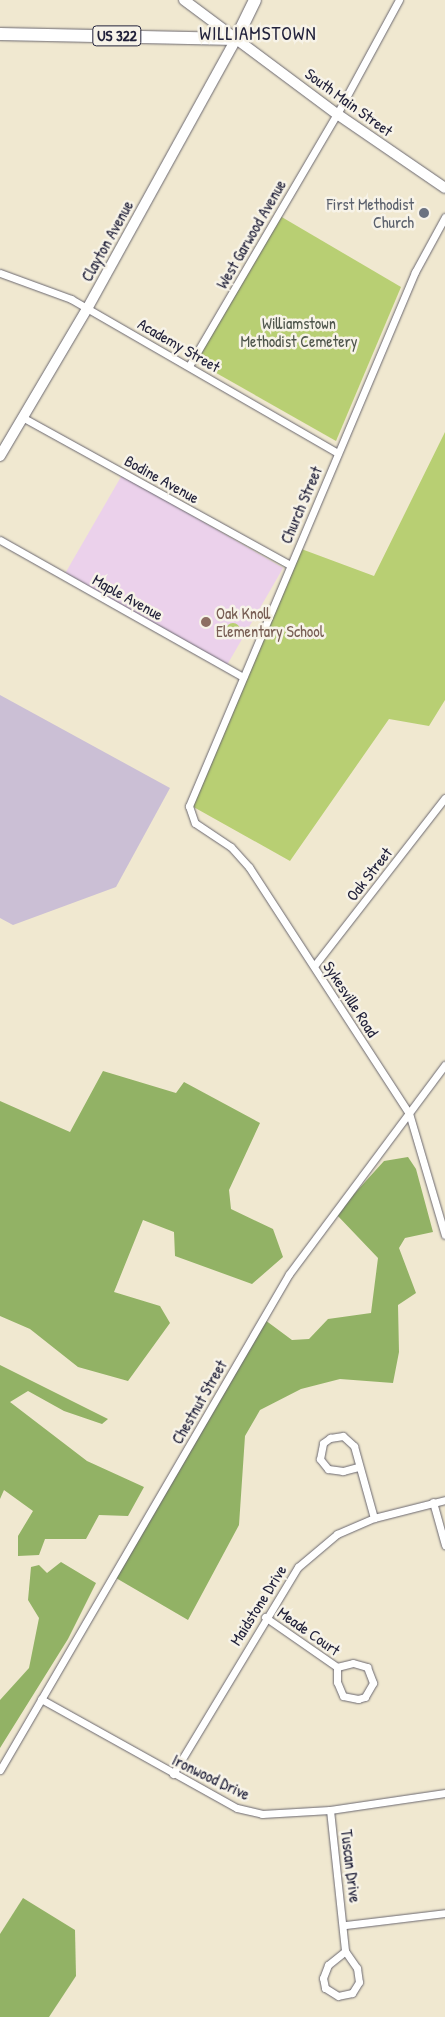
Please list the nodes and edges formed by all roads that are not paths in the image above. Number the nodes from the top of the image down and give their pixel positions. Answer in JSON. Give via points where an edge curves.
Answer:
{"nodes":[{"id":1,"x":184,"y":0,"type":"edge"},
{"id":2,"x":255,"y":0,"type":"edge"},
{"id":3,"x":399,"y":0,"type":"edge"},
{"id":4,"x":0,"y":34,"type":"edge"},
{"id":5,"x":236,"y":39,"type":"junction"},
{"id":6,"x":337,"y":114,"type":"junction"},
{"id":7,"x":443,"y":183,"type":"edge"},
{"id":8,"x":445,"y":217,"type":"edge"},
{"id":9,"x":0,"y":274,"type":"edge"},
{"id":10,"x":87,"y":309,"type":"junction"},
{"id":11,"x":189,"y":366,"type":"junction"},
{"id":12,"x":22,"y":417,"type":"junction"},
{"id":13,"x":338,"y":453,"type":"junction"},
{"id":14,"x":0,"y":456,"type":"edge"},
{"id":15,"x":0,"y":540,"type":"edge"},
{"id":16,"x":290,"y":566,"type":"junction"},
{"id":17,"x":243,"y":677,"type":"junction"},
{"id":18,"x":445,"y":798,"type":"edge"},
{"id":19,"x":189,"y":806,"type":"joint"},
{"id":20,"x":314,"y":966,"type":"junction"},
{"id":21,"x":445,"y":1065,"type":"edge"},
{"id":22,"x":409,"y":1113,"type":"junction"},
{"id":23,"x":445,"y":1235,"type":"edge"},
{"id":24,"x":358,"y":1467,"type":"junction"},
{"id":25,"x":445,"y":1500,"type":"edge"},
{"id":26,"x":433,"y":1502,"type":"junction"},
{"id":27,"x":374,"y":1518,"type":"junction"},
{"id":28,"x":445,"y":1545,"type":"edge"},
{"id":29,"x":265,"y":1617,"type":"junction"},
{"id":30,"x":337,"y":1667,"type":"junction"},
{"id":31,"x":41,"y":1699,"type":"junction"},
{"id":32,"x":0,"y":1770,"type":"edge"},
{"id":33,"x":173,"y":1774,"type":"junction"},
{"id":34,"x":445,"y":1793,"type":"edge"},
{"id":35,"x":330,"y":1810,"type":"junction"},
{"id":36,"x":445,"y":1913,"type":"edge"},
{"id":37,"x":345,"y":1925,"type":"junction"},
{"id":38,"x":345,"y":1951,"type":"junction"}],
"edges":[{"from":1,"to":5,"type":"main road","name":"South Main Street"},
{"from":2,"to":5,"type":"highway"},
{"from":3,"to":6,"type":"street","name":"West Garwood Avenue"},
{"from":4,"to":5,"type":"highway","number":"US 322"},
{"from":5,"to":6,"type":"main road","name":"South Main Street"},
{"from":5,"to":10,"type":"main road","name":"Clayton Avenue"},
{"from":6,"to":7,"type":"main road","name":"South Main Street"},
{"from":6,"to":11,"type":"street","name":"West Garwood Avenue"},
{"from":8,"to":13,"type":"street","name":"Church Street","via":[[415,272]]},
{"from":9,"to":10,"type":"street","name":"Academy Street","via":[[50,291]]},
{"from":10,"to":11,"type":"street","name":"Academy Street"},
{"from":10,"to":12,"type":"main road","name":"Clayton Avenue"},
{"from":11,"to":13,"type":"street","name":"Academy Street"},
{"from":12,"to":14,"type":"main road","name":"Clayton Avenue"},
{"from":12,"to":16,"type":"street","name":"Bodine Avenue"},
{"from":13,"to":16,"type":"street","name":"Church Street"},
{"from":15,"to":17,"type":"street","name":"Maple Avenue"},
{"from":16,"to":17,"type":"street","name":"Church Street"},
{"from":17,"to":19,"type":"street","name":"Church Street"},
{"from":18,"to":20,"type":"street","name":"Oak Street"},
{"from":19,"to":20,"type":"street","name":"Sykesville Road","via":[[195,823],[231,847],[249,867]]},
{"from":20,"to":22,"type":"street","name":"Sykesville Road"},
{"from":21,"to":22,"type":"street","name":"Chestnut Street"},
{"from":22,"to":23,"type":"street","name":"Sykesville Road"},
{"from":22,"to":31,"type":"street","name":"Chestnut Street","via":[[289,1274]]},
{"from":24,"to":24,"type":"street","via":[[354,1446],[343,1436],[323,1443],[320,1459],[328,1469],[343,1471]]},
{"from":24,"to":27,"type":"street"},
{"from":25,"to":26,"type":"street","name":"Maidstone Drive"},
{"from":26,"to":27,"type":"street","name":"Maidstone Drive"},
{"from":26,"to":28,"type":"street"},
{"from":27,"to":29,"type":"street","name":"Maidstone Drive","via":[[337,1534],[298,1566]]},
{"from":29,"to":30,"type":"street","name":"Meade Court"},
{"from":29,"to":33,"type":"street","name":"Maidstone Drive"},
{"from":30,"to":30,"type":"street","name":"Meade Court","via":[[336,1682],[343,1696],[358,1700],[371,1690],[372,1674],[367,1667],[353,1663]]},
{"from":31,"to":32,"type":"street","name":"Chestnut Street"},
{"from":31,"to":33,"type":"street","name":"Ironwood Drive"},
{"from":33,"to":35,"type":"street","name":"Ironwood Drive","via":[[237,1808],[262,1814]]},
{"from":34,"to":35,"type":"street","name":"Ironwood Drive"},
{"from":35,"to":37,"type":"street","name":"Tuscan Drive"},
{"from":36,"to":37,"type":"street"},
{"from":37,"to":38,"type":"street","name":"Tuscan Drive"},
{"from":38,"to":38,"type":"street","via":[[328,1964],[322,1978],[325,1988],[338,1996],[352,1993],[359,1982],[357,1968]]}]}
